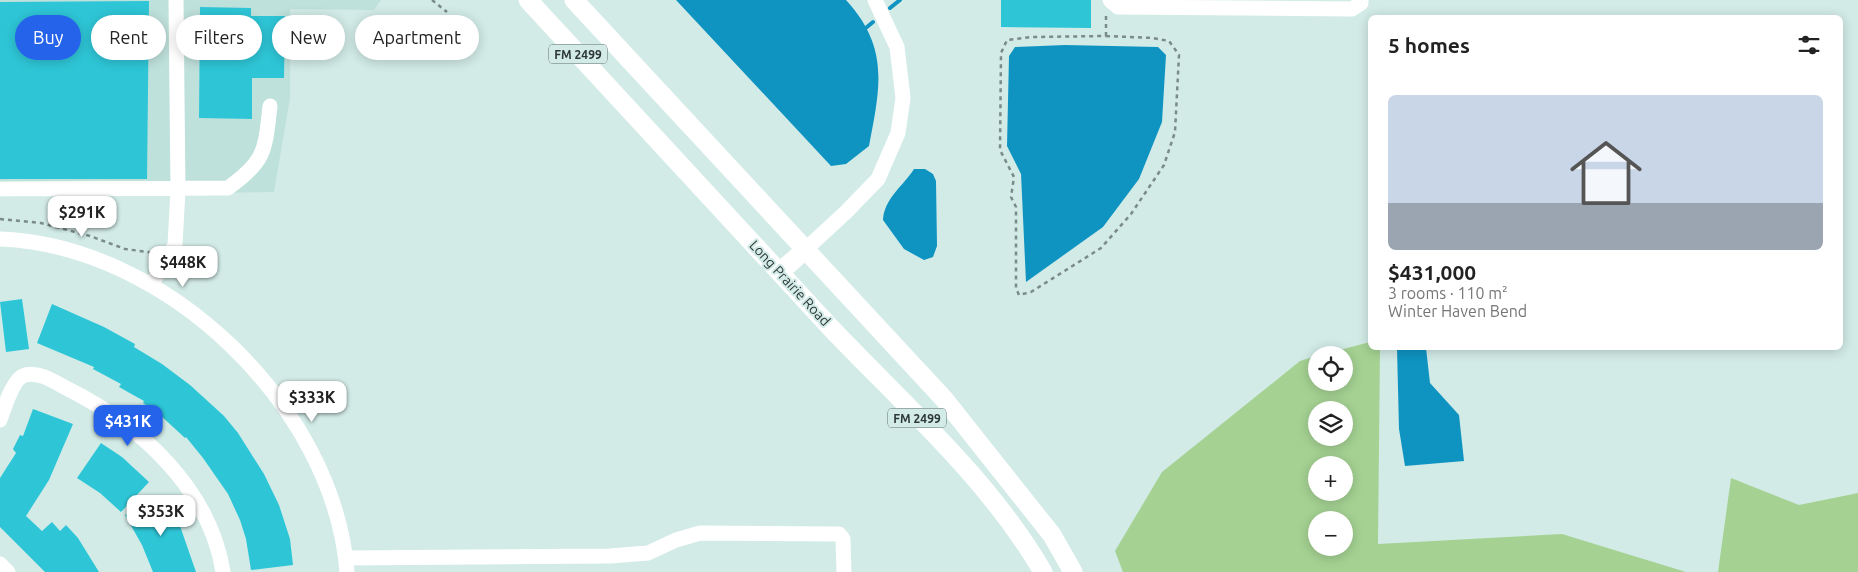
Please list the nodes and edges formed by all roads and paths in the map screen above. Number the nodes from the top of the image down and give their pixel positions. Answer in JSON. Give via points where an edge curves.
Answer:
{"nodes":[{"id":1,"x":176,"y":0,"type":"edge"},
{"id":2,"x":432,"y":0,"type":"edge"},
{"id":3,"x":528,"y":0,"type":"edge"},
{"id":4,"x":574,"y":0,"type":"edge"},
{"id":5,"x":875,"y":0,"type":"edge"},
{"id":6,"x":1361,"y":1,"type":"edge"},
{"id":7,"x":1108,"y":4,"type":"edge"},
{"id":8,"x":1321,"y":4,"type":"edge"},
{"id":9,"x":447,"y":12,"type":"dead end"},
{"id":10,"x":1106,"y":36,"type":"junction"},
{"id":11,"x":270,"y":106,"type":"dead end"},
{"id":12,"x":0,"y":189,"type":"edge"},
{"id":13,"x":178,"y":190,"type":"junction"},
{"id":14,"x":0,"y":219,"type":"edge"},
{"id":15,"x":0,"y":238,"type":"edge"},
{"id":16,"x":806,"y":249,"type":"junction"},
{"id":17,"x":168,"y":260,"type":"junction"},
{"id":18,"x":780,"y":272,"type":"junction"},
{"id":19,"x":151,"y":285,"type":"junction"},
{"id":20,"x":0,"y":420,"type":"edge"},
{"id":21,"x":0,"y":564,"type":"edge"},
{"id":22,"x":347,"y":565,"type":"edge"},
{"id":23,"x":8,"y":572,"type":"edge"},
{"id":24,"x":223,"y":572,"type":"edge"},
{"id":25,"x":844,"y":572,"type":"edge"},
{"id":26,"x":1043,"y":572,"type":"edge"},
{"id":27,"x":1073,"y":572,"type":"edge"}],
"edges":[{"from":1,"to":13,"type":"street"},
{"from":2,"to":9,"type":"path"},
{"from":3,"to":18,"type":"main road","name":"Long Prairie Road","number":"FM 2499"},
{"from":4,"to":16,"type":"main road","number":"FM 2499"},
{"from":5,"to":16,"type":"street","via":[[896,48],[903,98],[898,133],[878,179]]},
{"from":6,"to":8,"type":"street","via":[[1352,9]]},
{"from":7,"to":8,"type":"street"},
{"from":7,"to":10,"type":"path"},
{"from":10,"to":10,"type":"path","via":[[1169,41],[1179,55],[1175,132],[1164,165],[1131,214],[1101,248],[1031,292],[1019,295],[1016,288],[1016,206],[1011,197],[1014,178],[1000,150],[1001,53],[1008,40]]},
{"from":11,"to":13,"type":"street","via":[[265,148],[248,174],[228,188]]},
{"from":12,"to":13,"type":"street"},
{"from":13,"to":17,"type":"street","via":[[175,245]]},
{"from":14,"to":17,"type":"path","via":[[41,223],[125,249],[153,252]]},
{"from":15,"to":19,"type":"street","via":[[79,252]]},
{"from":16,"to":18,"type":"main road"},
{"from":16,"to":27,"type":"main road","number":"FM 2499","via":[[944,399],[1052,534]]},
{"from":17,"to":19,"type":"street"},
{"from":18,"to":26,"type":"main road","name":"Long Prairie Road","number":"FM 2499","via":[[977,480],[1030,549]]},
{"from":19,"to":22,"type":"street","via":[[222,336],[247,361],[286,410],[320,466],[338,519]]},
{"from":20,"to":24,"type":"street","via":[[16,381],[24,375],[40,376],[86,398],[142,439],[183,479],[214,536]]},
{"from":21,"to":23,"type":"street"},
{"from":22,"to":25,"type":"street","via":[[648,554],[700,533],[839,534],[843,539]]}]}
